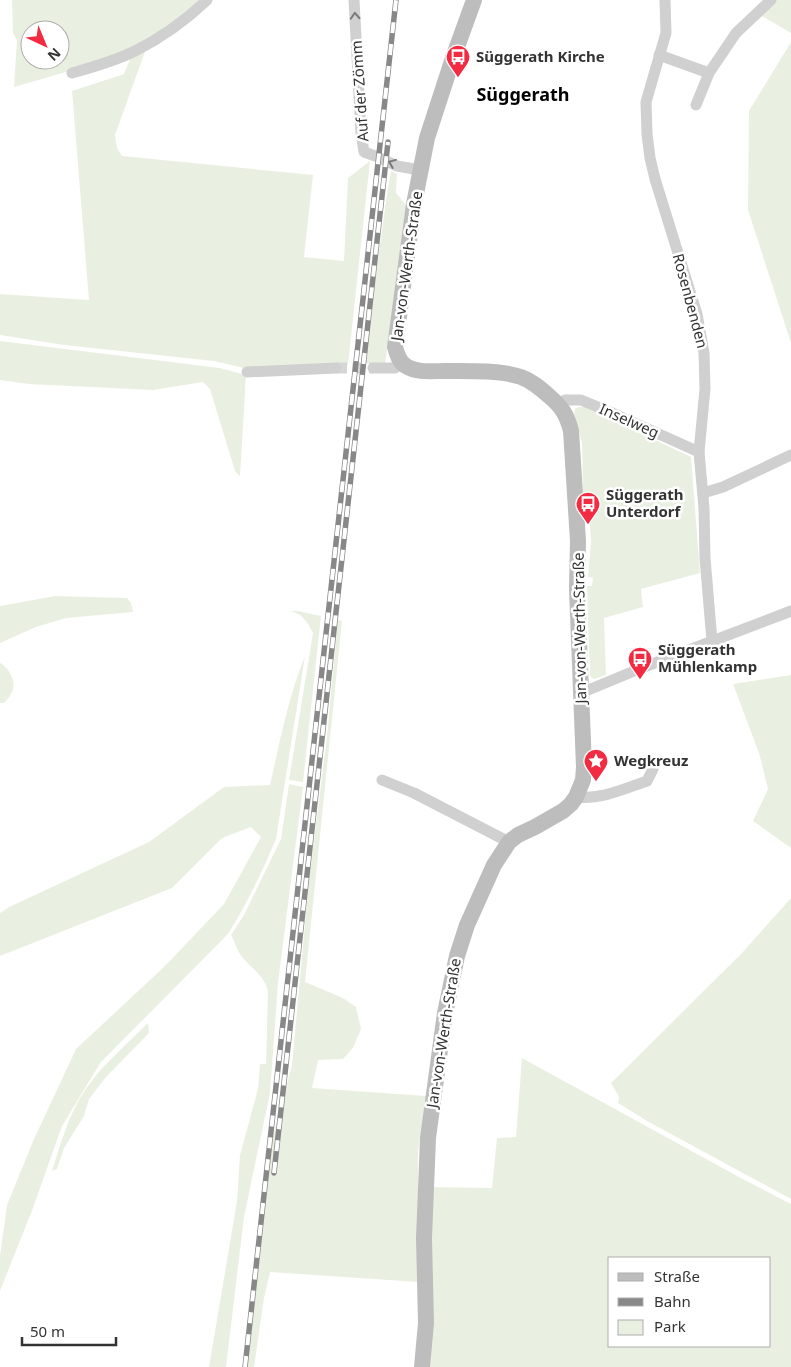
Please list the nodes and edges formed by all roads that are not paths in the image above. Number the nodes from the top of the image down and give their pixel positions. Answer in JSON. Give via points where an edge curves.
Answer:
{"nodes":[{"id":1,"x":207,"y":0,"type":"edge"},
{"id":2,"x":354,"y":0,"type":"edge"},
{"id":3,"x":474,"y":0,"type":"edge"},
{"id":4,"x":665,"y":0,"type":"edge"},
{"id":5,"x":771,"y":0,"type":"edge"},
{"id":6,"x":659,"y":55,"type":"junction"},
{"id":7,"x":72,"y":73,"type":"dead end"},
{"id":8,"x":709,"y":73,"type":"junction"},
{"id":9,"x":696,"y":104,"type":"dead end"},
{"id":10,"x":420,"y":170,"type":"junction"},
{"id":11,"x":402,"y":363,"type":"junction"},
{"id":12,"x":336,"y":368,"type":"tunnel mouth"},
{"id":13,"x":373,"y":368,"type":"tunnel mouth"},
{"id":14,"x":246,"y":372,"type":"dead end"},
{"id":15,"x":559,"y":405,"type":"junction"},
{"id":16,"x":699,"y":452,"type":"junction"},
{"id":17,"x":791,"y":455,"type":"edge"},
{"id":18,"x":702,"y":493,"type":"junction"},
{"id":19,"x":791,"y":611,"type":"edge"},
{"id":20,"x":712,"y":641,"type":"junction"},
{"id":21,"x":581,"y":693,"type":"junction"},
{"id":22,"x":653,"y":769,"type":"dead end"},
{"id":23,"x":382,"y":780,"type":"dead end"},
{"id":24,"x":576,"y":797,"type":"junction"},
{"id":25,"x":509,"y":842,"type":"junction"},
{"id":26,"x":422,"y":1367,"type":"edge"}],
"edges":[{"from":1,"to":7,"type":"street","via":[[183,21],[134,52]]},
{"from":10,"to":2,"type":"street","name":"Auf der Zömm","one_way":true,"via":[[397,166],[364,152]]},
{"from":3,"to":10,"type":"main road","name":"Jan-von-Werth-Straße","via":[[429,130]]},
{"from":4,"to":6,"type":"street","name":"Rosenbenden","via":[[666,32]]},
{"from":5,"to":8,"type":"street","via":[[736,32]]},
{"from":6,"to":8,"type":"street"},
{"from":6,"to":16,"type":"street","name":"Rosenbenden","via":[[646,102],[646,134],[655,179],[696,314],[704,353]]},
{"from":8,"to":9,"type":"street"},
{"from":10,"to":11,"type":"main road","name":"Jan-von-Werth-Straße","via":[[395,347]]},
{"from":11,"to":13,"type":"street","via":[[395,368]]},
{"from":11,"to":15,"type":"main road","name":"Jan-von-Werth-Straße","via":[[420,371],[485,372],[522,377],[537,385]]},
{"from":12,"to":14,"type":"street"},
{"from":15,"to":16,"type":"street","name":"Inselweg","via":[[566,400],[581,400]]},
{"from":15,"to":21,"type":"main road","name":"Jan-von-Werth-Straße","via":[[571,431],[578,541]]},
{"from":16,"to":18,"type":"street","name":"Rosenbenden"},
{"from":17,"to":18,"type":"street","via":[[723,487]]},
{"from":18,"to":20,"type":"street","name":"Rosenbenden"},
{"from":19,"to":20,"type":"street"},
{"from":20,"to":21,"type":"street"},
{"from":21,"to":24,"type":"main road","name":"Jan-von-Werth-Straße","via":[[584,767]]},
{"from":22,"to":24,"type":"street","via":[[647,781],[619,792]]},
{"from":23,"to":25,"type":"street"},
{"from":24,"to":25,"type":"main road","name":"Jan-von-Werth-Straße","via":[[563,811]]},
{"from":25,"to":26,"type":"main road","name":"Jan-von-Werth-Straße","via":[[494,865],[467,924],[456,956],[445,1013],[428,1138],[424,1238],[426,1323]]}]}
